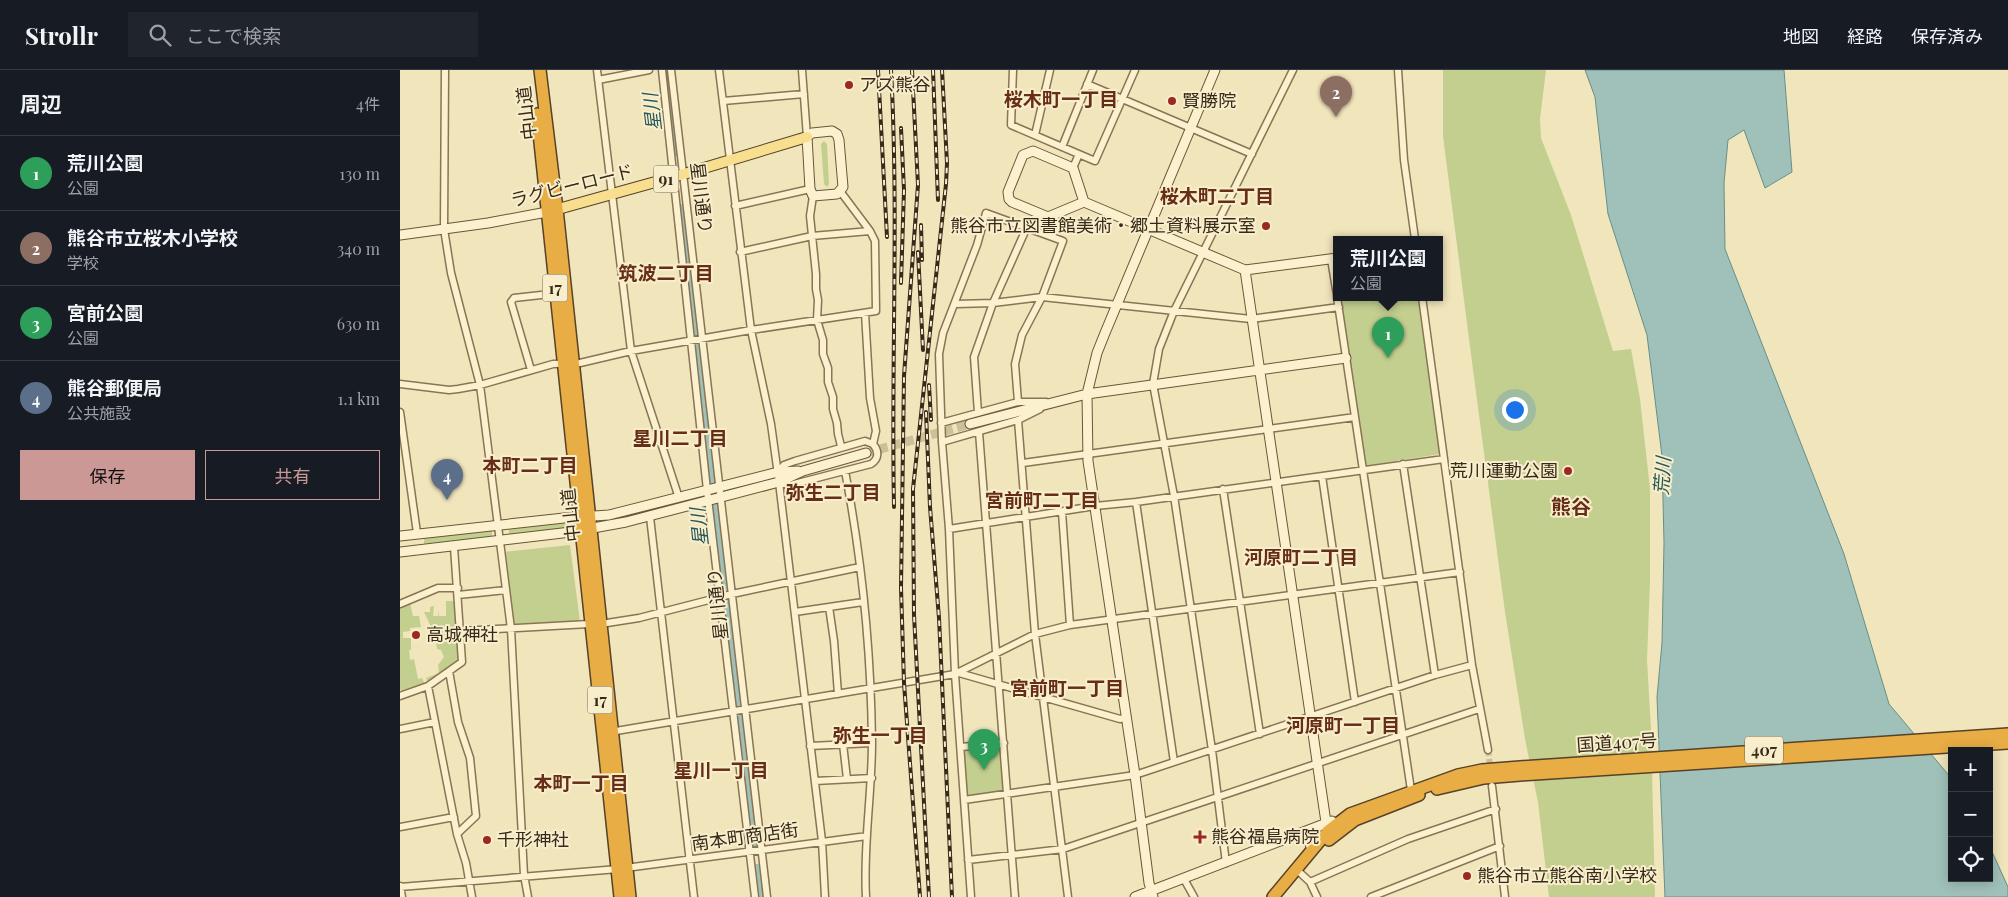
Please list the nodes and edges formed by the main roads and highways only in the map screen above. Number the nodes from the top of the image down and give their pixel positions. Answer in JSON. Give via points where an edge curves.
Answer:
{"nodes":[{"id":1,"x":532,"y":70,"type":"edge"},
{"id":2,"x":540,"y":70,"type":"edge"},
{"id":3,"x":807,"y":137,"type":"road end"},
{"id":4,"x":552,"y":210,"type":"junction"},
{"id":5,"x":2008,"y":734,"type":"edge"},
{"id":6,"x":2008,"y":743,"type":"edge"},
{"id":7,"x":1520,"y":771,"type":"junction"},
{"id":8,"x":1425,"y":792,"type":"junction"},
{"id":9,"x":1332,"y":827,"type":"junction"},
{"id":10,"x":622,"y":868,"type":"junction"},
{"id":11,"x":1298,"y":871,"type":"junction"},
{"id":12,"x":1280,"y":895,"type":"edge"},
{"id":13,"x":620,"y":897,"type":"edge"},
{"id":14,"x":630,"y":897,"type":"edge"}],
"edges":[{"from":1,"to":4,"type":"highway","name":"中山道","number":"17"},
{"from":2,"to":4,"type":"highway","name":"中山道","number":"17"},
{"from":3,"to":4,"type":"main road","name":"ラグビーロード","number":"91"},
{"from":4,"to":10,"type":"highway","name":"中山道","number":"17"},
{"from":5,"to":7,"type":"highway","name":"国道407号","number":"407"},
{"from":6,"to":7,"type":"highway","name":"国道407号","number":"407"},
{"from":7,"to":8,"type":"highway","name":"国道407号","number":"407"},
{"from":7,"to":9,"type":"highway","name":"国道407号","number":"407","via":[[1470,772],[1411,790]]},
{"from":8,"to":9,"type":"highway"},
{"from":8,"to":9,"type":"highway","number":"407","via":[[1355,820],[1339,831]]},
{"from":9,"to":11,"type":"highway","name":"国道407号","number":"407"},
{"from":9,"to":11,"type":"highway","name":"国道407号","number":"407"},
{"from":10,"to":13,"type":"highway","name":"中山道","number":"17"},
{"from":10,"to":14,"type":"highway","name":"中山道","number":"17"},
{"from":11,"to":12,"type":"highway","name":"国道407号","number":"407"}]}
